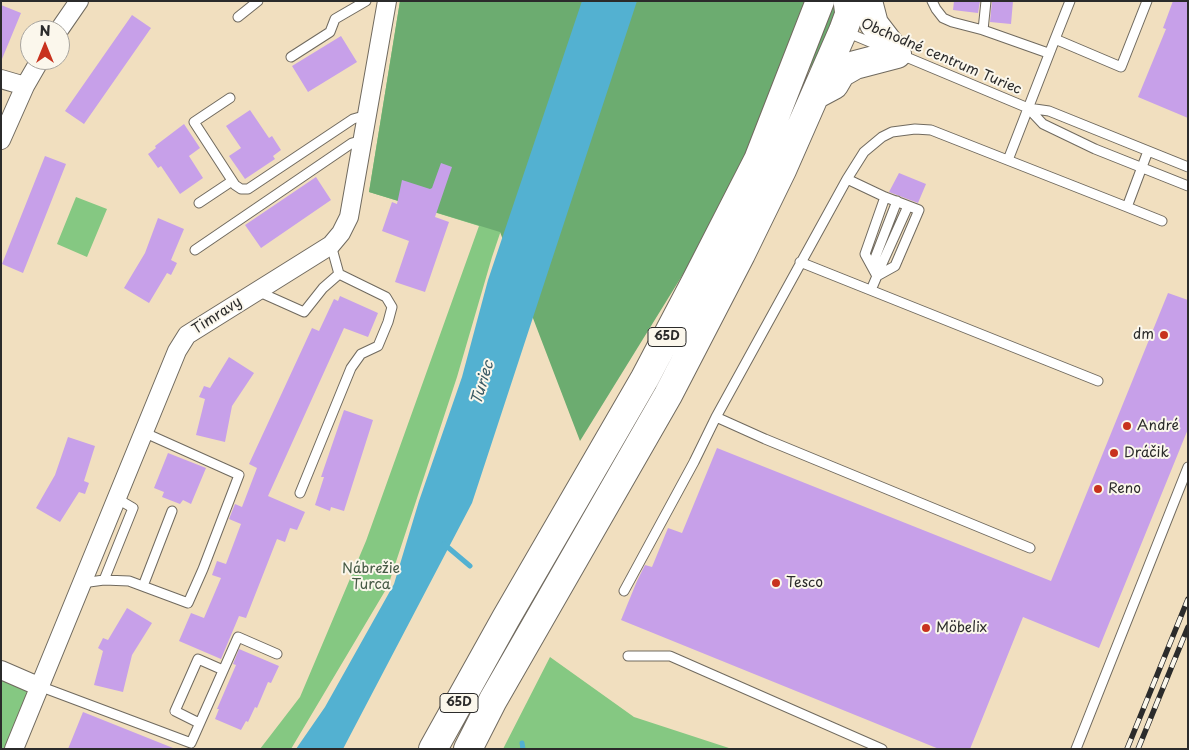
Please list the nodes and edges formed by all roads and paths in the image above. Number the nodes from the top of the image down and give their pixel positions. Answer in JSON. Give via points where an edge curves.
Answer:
{"nodes":[{"id":1,"x":79,"y":1,"type":"edge"},
{"id":2,"x":258,"y":1,"type":"edge"},
{"id":3,"x":366,"y":1,"type":"edge"},
{"id":4,"x":387,"y":1,"type":"edge"},
{"id":5,"x":820,"y":1,"type":"edge"},
{"id":6,"x":838,"y":1,"type":"edge"},
{"id":7,"x":854,"y":1,"type":"edge"},
{"id":8,"x":868,"y":1,"type":"edge"},
{"id":9,"x":932,"y":1,"type":"edge"},
{"id":10,"x":986,"y":1,"type":"edge"},
{"id":11,"x":1147,"y":1,"type":"edge"},
{"id":12,"x":1069,"y":2,"type":"edge"},
{"id":13,"x":238,"y":17,"type":"dead end"},
{"id":14,"x":66,"y":20,"type":"edge"},
{"id":15,"x":983,"y":30,"type":"junction"},
{"id":16,"x":822,"y":38,"type":"junction"},
{"id":17,"x":1055,"y":39,"type":"junction"},
{"id":18,"x":1048,"y":53,"type":"junction"},
{"id":19,"x":897,"y":54,"type":"junction"},
{"id":20,"x":291,"y":57,"type":"dead end"},
{"id":21,"x":34,"y":70,"type":"edge"},
{"id":22,"x":1,"y":79,"type":"edge"},
{"id":23,"x":25,"y":86,"type":"junction"},
{"id":24,"x":815,"y":95,"type":"junction"},
{"id":25,"x":230,"y":98,"type":"dead end"},
{"id":26,"x":1028,"y":108,"type":"junction"},
{"id":27,"x":368,"y":115,"type":"junction"},
{"id":28,"x":1,"y":140,"type":"edge"},
{"id":29,"x":363,"y":140,"type":"junction"},
{"id":30,"x":1148,"y":151,"type":"junction"},
{"id":31,"x":1008,"y":160,"type":"junction"},
{"id":32,"x":1142,"y":167,"type":"junction"},
{"id":33,"x":1188,"y":167,"type":"edge"},
{"id":34,"x":847,"y":179,"type":"junction"},
{"id":35,"x":232,"y":181,"type":"junction"},
{"id":36,"x":1188,"y":186,"type":"edge"},
{"id":37,"x":885,"y":197,"type":"junction"},
{"id":38,"x":897,"y":202,"type":"junction"},
{"id":39,"x":199,"y":203,"type":"dead end"},
{"id":40,"x":1127,"y":207,"type":"junction"},
{"id":41,"x":1162,"y":222,"type":"dead end"},
{"id":42,"x":331,"y":245,"type":"junction"},
{"id":43,"x":195,"y":250,"type":"dead end"},
{"id":44,"x":800,"y":262,"type":"junction"},
{"id":45,"x":339,"y":274,"type":"junction"},
{"id":46,"x":877,"y":276,"type":"junction"},
{"id":47,"x":871,"y":290,"type":"junction"},
{"id":48,"x":257,"y":291,"type":"junction"},
{"id":49,"x":1098,"y":381,"type":"dead end"},
{"id":50,"x":716,"y":417,"type":"junction"},
{"id":51,"x":143,"y":432,"type":"junction"},
{"id":52,"x":1188,"y":468,"type":"edge"},
{"id":53,"x":300,"y":493,"type":"dead end"},
{"id":54,"x":116,"y":498,"type":"junction"},
{"id":55,"x":172,"y":511,"type":"dead end"},
{"id":56,"x":1030,"y":548,"type":"dead end"},
{"id":57,"x":104,"y":580,"type":"junction"},
{"id":58,"x":81,"y":583,"type":"junction"},
{"id":59,"x":143,"y":586,"type":"junction"},
{"id":60,"x":624,"y":591,"type":"dead end"},
{"id":61,"x":277,"y":654,"type":"dead end"},
{"id":62,"x":628,"y":656,"type":"dead end"},
{"id":63,"x":1,"y":670,"type":"edge"},
{"id":64,"x":223,"y":670,"type":"junction"},
{"id":65,"x":38,"y":686,"type":"junction"},
{"id":66,"x":199,"y":723,"type":"junction"},
{"id":67,"x":14,"y":749,"type":"edge"},
{"id":68,"x":433,"y":749,"type":"edge"},
{"id":69,"x":468,"y":749,"type":"edge"},
{"id":70,"x":882,"y":749,"type":"edge"},
{"id":71,"x":1076,"y":749,"type":"edge"}],
"edges":[{"from":1,"to":14,"type":"street"},
{"from":2,"to":13,"type":"lane"},
{"from":3,"to":20,"type":"lane","via":[[335,19],[330,32]]},
{"from":4,"to":27,"type":"street","name":"Timravy"},
{"from":5,"to":16,"type":"main road","number":"65D"},
{"from":6,"to":16,"type":"lane"},
{"from":7,"to":16,"type":"main road","number":"65D"},
{"from":8,"to":19,"type":"main road","via":[[874,24]]},
{"from":9,"to":15,"type":"lane","via":[[943,18]]},
{"from":10,"to":15,"type":"lane"},
{"from":11,"to":17,"type":"lane","via":[[1121,67]]},
{"from":12,"to":17,"type":"lane"},
{"from":15,"to":18,"type":"lane"},
{"from":16,"to":19,"type":"lane","name":"Obchodné centrum Turiec"},
{"from":16,"to":24,"type":"main road","number":"65D"},
{"from":16,"to":68,"type":"main road","number":"65D","via":[[645,378]]},
{"from":17,"to":18,"type":"lane"},
{"from":18,"to":26,"type":"lane"},
{"from":19,"to":24,"type":"main road","via":[[855,65],[842,73],[834,84]]},
{"from":19,"to":26,"type":"lane","name":"Obchodné centrum Turiec"},
{"from":21,"to":23,"type":"street"},
{"from":22,"to":23,"type":"street"},
{"from":23,"to":28,"type":"street"},
{"from":24,"to":69,"type":"main road","number":"65D","via":[[746,246],[668,395]]},
{"from":25,"to":35,"type":"lane","via":[[194,122]]},
{"from":26,"to":30,"type":"lane","name":"Obchodné centrum Turiec","via":[[1049,111]]},
{"from":26,"to":31,"type":"lane"},
{"from":26,"to":32,"type":"lane","name":"Obchodné centrum Turiec","via":[[1044,124]]},
{"from":27,"to":29,"type":"street","name":"Timravy"},
{"from":27,"to":35,"type":"lane","via":[[353,119],[248,189],[241,189]]},
{"from":29,"to":42,"type":"street","name":"Timravy","via":[[349,217]]},
{"from":29,"to":43,"type":"lane","via":[[352,143]]},
{"from":30,"to":32,"type":"lane"},
{"from":30,"to":33,"type":"lane","name":"Obchodné centrum Turiec"},
{"from":31,"to":34,"type":"lane","via":[[931,130],[903,129],[882,137],[864,152]]},
{"from":31,"to":40,"type":"lane"},
{"from":32,"to":36,"type":"lane","name":"Obchodné centrum Turiec"},
{"from":32,"to":40,"type":"lane"},
{"from":34,"to":37,"type":"lane"},
{"from":34,"to":44,"type":"lane"},
{"from":35,"to":39,"type":"lane"},
{"from":37,"to":38,"type":"lane"},
{"from":37,"to":46,"type":"lane","via":[[865,254]]},
{"from":38,"to":46,"type":"lane","via":[[875,258]]},
{"from":38,"to":46,"type":"lane","via":[[919,210],[895,266]]},
{"from":40,"to":41,"type":"lane"},
{"from":42,"to":45,"type":"lane"},
{"from":42,"to":48,"type":"street","name":"Timravy"},
{"from":44,"to":47,"type":"lane"},
{"from":44,"to":50,"type":"lane"},
{"from":45,"to":48,"type":"lane","via":[[304,312]]},
{"from":45,"to":53,"type":"lane","via":[[386,297],[392,307],[378,346],[361,354],[351,368]]},
{"from":46,"to":47,"type":"lane"},
{"from":47,"to":49,"type":"lane"},
{"from":48,"to":51,"type":"street","name":"Timravy","via":[[187,335],[176,351]]},
{"from":50,"to":56,"type":"lane"},
{"from":50,"to":60,"type":"lane"},
{"from":51,"to":54,"type":"street","name":"Timravy"},
{"from":51,"to":59,"type":"lane","via":[[239,475],[188,603]]},
{"from":52,"to":71,"type":"lane"},
{"from":54,"to":57,"type":"lane","via":[[133,508]]},
{"from":54,"to":58,"type":"street","name":"Timravy"},
{"from":55,"to":59,"type":"lane"},
{"from":57,"to":58,"type":"lane"},
{"from":57,"to":59,"type":"lane","via":[[129,581]]},
{"from":58,"to":65,"type":"street","name":"Timravy"},
{"from":61,"to":64,"type":"lane","via":[[238,637]]},
{"from":62,"to":70,"type":"lane","via":[[670,656]]},
{"from":63,"to":65,"type":"street"},
{"from":64,"to":66,"type":"lane"},
{"from":64,"to":66,"type":"lane","via":[[198,659],[176,711]]},
{"from":65,"to":66,"type":"lane","via":[[191,743]]},
{"from":65,"to":67,"type":"street","name":"Timravy"}]}
